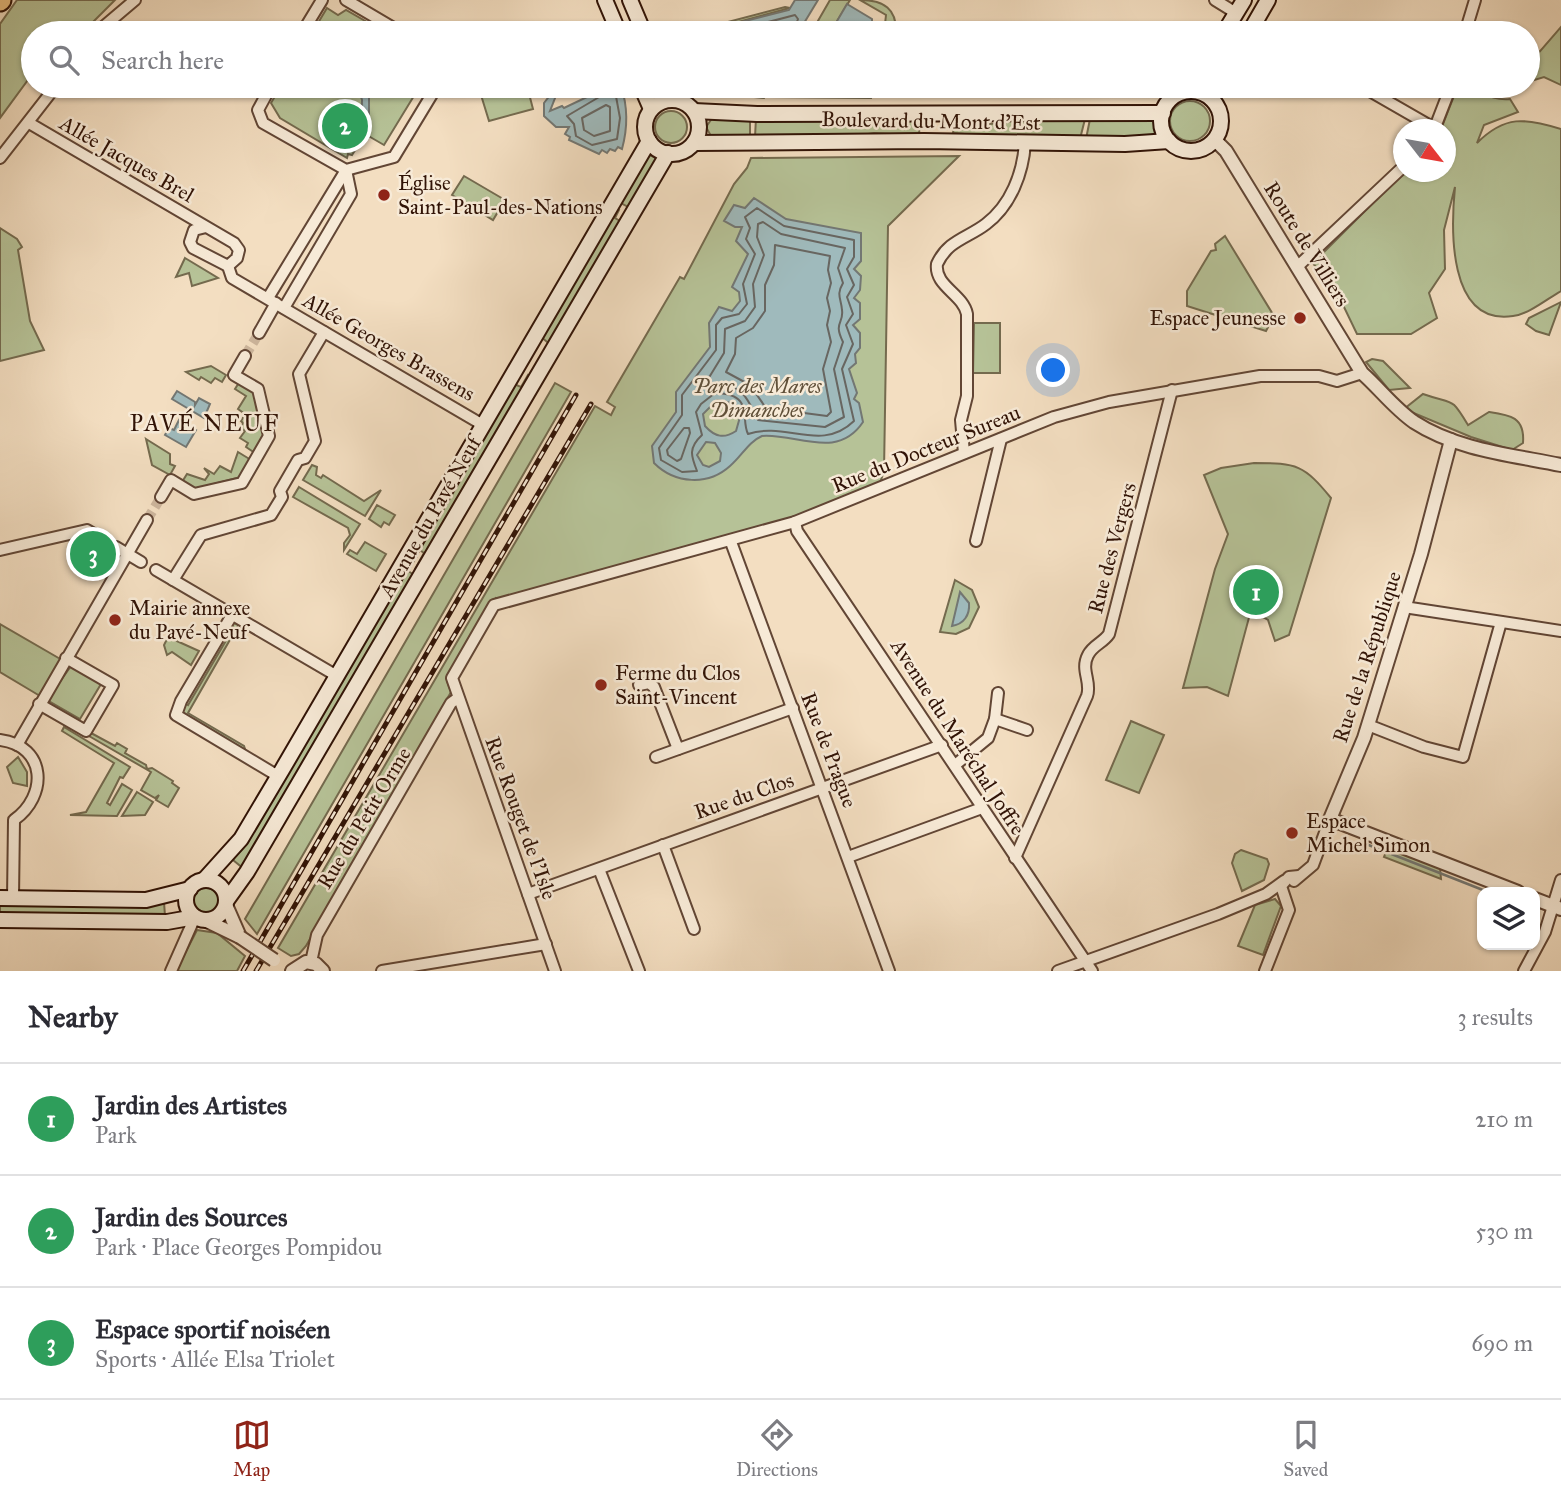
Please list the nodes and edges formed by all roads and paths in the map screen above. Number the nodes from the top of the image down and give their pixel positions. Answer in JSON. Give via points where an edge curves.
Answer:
{"nodes":[{"id":1,"x":135,"y":0,"type":"edge"},
{"id":2,"x":322,"y":0,"type":"edge"},
{"id":3,"x":346,"y":0,"type":"edge"},
{"id":4,"x":605,"y":0,"type":"edge"},
{"id":5,"x":630,"y":0,"type":"edge"},
{"id":6,"x":1215,"y":0,"type":"edge"},
{"id":7,"x":1268,"y":0,"type":"edge"},
{"id":8,"x":1475,"y":0,"type":"edge"},
{"id":9,"x":1240,"y":6,"type":"edge"},
{"id":10,"x":110,"y":21,"type":"edge"},
{"id":11,"x":309,"y":21,"type":"edge"},
{"id":12,"x":382,"y":21,"type":"edge"},
{"id":13,"x":614,"y":21,"type":"edge"},
{"id":14,"x":639,"y":21,"type":"edge"},
{"id":15,"x":1255,"y":21,"type":"edge"},
{"id":16,"x":1469,"y":21,"type":"edge"},
{"id":17,"x":47,"y":98,"type":"edge"},
{"id":18,"x":264,"y":98,"type":"edge"},
{"id":19,"x":430,"y":98,"type":"edge"},
{"id":20,"x":646,"y":98,"type":"edge"},
{"id":21,"x":1173,"y":98,"type":"edge"},
{"id":22,"x":1381,"y":98,"type":"edge"},
{"id":23,"x":1446,"y":98,"type":"edge"},
{"id":24,"x":1212,"y":99,"type":"edge"},
{"id":25,"x":675,"y":100,"type":"joint"},
{"id":26,"x":651,"y":109,"type":"junction"},
{"id":27,"x":694,"y":111,"type":"junction"},
{"id":28,"x":1163,"y":113,"type":"junction"},
{"id":29,"x":1417,"y":119,"type":"edge"},
{"id":30,"x":1438,"y":119,"type":"edge"},
{"id":31,"x":29,"y":123,"type":"junction"},
{"id":32,"x":1215,"y":140,"type":"junction"},
{"id":33,"x":649,"y":141,"type":"junction"},
{"id":34,"x":1169,"y":141,"type":"junction"},
{"id":35,"x":694,"y":142,"type":"junction"},
{"id":36,"x":1025,"y":144,"type":"junction"},
{"id":37,"x":668,"y":153,"type":"junction"},
{"id":38,"x":0,"y":158,"type":"edge"},
{"id":39,"x":346,"y":170,"type":"junction"},
{"id":40,"x":1393,"y":176,"type":"edge"},
{"id":41,"x":206,"y":227,"type":"junction"},
{"id":42,"x":1298,"y":265,"type":"junction"},
{"id":43,"x":228,"y":266,"type":"junction"},
{"id":44,"x":276,"y":303,"type":"junction"},
{"id":45,"x":324,"y":332,"type":"junction"},
{"id":46,"x":259,"y":333,"type":"tunnel mouth"},
{"id":47,"x":245,"y":356,"type":"tunnel mouth"},
{"id":48,"x":1362,"y":373,"type":"junction"},
{"id":49,"x":1172,"y":390,"type":"junction"},
{"id":50,"x":483,"y":425,"type":"junction"},
{"id":51,"x":1001,"y":439,"type":"junction"},
{"id":52,"x":1451,"y":440,"type":"junction"},
{"id":53,"x":964,"y":453,"type":"junction"},
{"id":54,"x":1561,"y":465,"type":"edge"},
{"id":55,"x":160,"y":498,"type":"tunnel mouth"},
{"id":56,"x":147,"y":520,"type":"tunnel mouth"},
{"id":57,"x":795,"y":522,"type":"junction"},
{"id":58,"x":99,"y":537,"type":"tunnel mouth"},
{"id":59,"x":976,"y":541,"type":"dead end"},
{"id":60,"x":731,"y":542,"type":"junction"},
{"id":61,"x":116,"y":547,"type":"tunnel mouth"},
{"id":62,"x":0,"y":550,"type":"edge"},
{"id":63,"x":127,"y":554,"type":"junction"},
{"id":64,"x":141,"y":562,"type":"dead end"},
{"id":65,"x":156,"y":570,"type":"dead end"},
{"id":66,"x":173,"y":580,"type":"junction"},
{"id":67,"x":1404,"y":607,"type":"junction"},
{"id":68,"x":232,"y":615,"type":"junction"},
{"id":69,"x":1501,"y":622,"type":"junction"},
{"id":70,"x":1561,"y":631,"type":"edge"},
{"id":71,"x":66,"y":657,"type":"junction"},
{"id":72,"x":337,"y":676,"type":"junction"},
{"id":73,"x":452,"y":678,"type":"joint"},
{"id":74,"x":639,"y":685,"type":"dead end"},
{"id":75,"x":998,"y":693,"type":"dead end"},
{"id":76,"x":458,"y":698,"type":"junction"},
{"id":77,"x":39,"y":704,"type":"junction"},
{"id":78,"x":793,"y":708,"type":"junction"},
{"id":79,"x":995,"y":719,"type":"junction"},
{"id":80,"x":1368,"y":725,"type":"junction"},
{"id":81,"x":1027,"y":730,"type":"dead end"},
{"id":82,"x":0,"y":740,"type":"edge"},
{"id":83,"x":17,"y":745,"type":"junction"},
{"id":84,"x":942,"y":745,"type":"junction"},
{"id":85,"x":678,"y":749,"type":"junction"},
{"id":86,"x":656,"y":757,"type":"dead end"},
{"id":87,"x":955,"y":765,"type":"junction"},
{"id":88,"x":278,"y":776,"type":"junction"},
{"id":89,"x":823,"y":789,"type":"junction"},
{"id":90,"x":982,"y":808,"type":"junction"},
{"id":91,"x":1330,"y":819,"type":"junction"},
{"id":92,"x":663,"y":845,"type":"junction"},
{"id":93,"x":848,"y":857,"type":"junction"},
{"id":94,"x":1015,"y":858,"type":"junction"},
{"id":95,"x":599,"y":869,"type":"junction"},
{"id":96,"x":204,"y":880,"type":"junction"},
{"id":97,"x":1561,"y":880,"type":"edge"},
{"id":98,"x":1282,"y":887,"type":"junction"},
{"id":99,"x":1505,"y":887,"type":"edge"},
{"id":100,"x":190,"y":889,"type":"junction"},
{"id":101,"x":528,"y":894,"type":"junction"},
{"id":102,"x":7,"y":898,"type":"edge"},
{"id":103,"x":1540,"y":901,"type":"edge"},
{"id":104,"x":226,"y":903,"type":"junction"},
{"id":105,"x":1558,"y":908,"type":"edge"},
{"id":106,"x":201,"y":919,"type":"junction"},
{"id":107,"x":0,"y":920,"type":"edge"},
{"id":108,"x":694,"y":929,"type":"dead end"},
{"id":109,"x":240,"y":937,"type":"junction"},
{"id":110,"x":546,"y":944,"type":"junction"},
{"id":111,"x":1085,"y":961,"type":"junction"},
{"id":112,"x":311,"y":962,"type":"junction"},
{"id":113,"x":171,"y":971,"type":"edge"},
{"id":114,"x":292,"y":971,"type":"edge"},
{"id":115,"x":323,"y":971,"type":"edge"},
{"id":116,"x":382,"y":971,"type":"edge"},
{"id":117,"x":555,"y":971,"type":"edge"},
{"id":118,"x":639,"y":971,"type":"edge"},
{"id":119,"x":890,"y":971,"type":"edge"},
{"id":120,"x":1058,"y":971,"type":"edge"},
{"id":121,"x":1092,"y":971,"type":"edge"},
{"id":122,"x":1265,"y":971,"type":"edge"},
{"id":123,"x":1524,"y":971,"type":"edge"}],
"edges":[{"from":1,"to":10,"type":"street"},
{"from":2,"to":11,"type":"street"},
{"from":3,"to":12,"type":"street"},
{"from":4,"to":13,"type":"main road"},
{"from":5,"to":14,"type":"main road"},
{"from":6,"to":9,"type":"street"},
{"from":7,"to":15,"type":"main road"},
{"from":8,"to":16,"type":"street"},
{"from":17,"to":31,"type":"street"},
{"from":18,"to":39,"type":"street","via":[[258,110],[263,123]]},
{"from":19,"to":39,"type":"street","via":[[394,157]]},
{"from":20,"to":26,"type":"main road"},
{"from":21,"to":28,"type":"main road"},
{"from":22,"to":29,"type":"street"},
{"from":23,"to":30,"type":"street"},
{"from":24,"to":32,"type":"main road","via":[[1221,119]]},
{"from":25,"to":26,"type":"main road"},
{"from":25,"to":27,"type":"main road"},
{"from":26,"to":33,"type":"main road","via":[[645,128]]},
{"from":27,"to":28,"type":"main road","name":"Boulevard du Mont d'Est"},
{"from":27,"to":35,"type":"main road","via":[[699,127]]},
{"from":28,"to":34,"type":"main road","via":[[1163,133]]},
{"from":31,"to":38,"type":"street"},
{"from":31,"to":41,"type":"street","name":"Allée Jacques Brel"},
{"from":32,"to":34,"type":"main road","via":[[1207,147],[1187,151]]},
{"from":32,"to":42,"type":"street","name":"Route de Villiers","via":[[1226,150]]},
{"from":33,"to":37,"type":"main road"},
{"from":33,"to":50,"type":"main road","name":"Avenue du Pavé Neuf"},
{"from":34,"to":36,"type":"main road","name":"Boulevard du Mont d'Est"},
{"from":35,"to":36,"type":"main road","name":"Boulevard du Mont d'Est"},
{"from":35,"to":37,"type":"main road","via":[[684,151]]},
{"from":36,"to":53,"type":"street","via":[[1022,174],[995,215],[960,238],[937,264],[939,279],[965,305],[967,314],[967,396],[961,420]]},
{"from":37,"to":104,"type":"main road","name":"Avenue du Pavé Neuf"},
{"from":39,"to":44,"type":"street"},
{"from":39,"to":44,"type":"street","via":[[351,194]]},
{"from":40,"to":42,"type":"street"},
{"from":41,"to":43,"type":"street","name":"Allée Jacques Brel","via":[[238,246],[237,258]]},
{"from":41,"to":43,"type":"street","name":"Allée Jacques Brel","via":[[194,230],[193,248]]},
{"from":42,"to":48,"type":"street","name":"Route de Villiers"},
{"from":43,"to":44,"type":"street","name":"Allée Jacques Brel","via":[[232,278]]},
{"from":44,"to":45,"type":"street","name":"Allée Georges Brassens"},
{"from":44,"to":46,"type":"street"},
{"from":45,"to":50,"type":"street","name":"Allée Georges Brassens"},
{"from":45,"to":66,"type":"street","via":[[299,374],[315,441],[305,458],[298,460],[280,491],[282,497],[271,515],[201,535]]},
{"from":47,"to":55,"type":"street","via":[[234,375],[258,388],[269,436],[247,475],[242,483],[194,494],[171,480]]},
{"from":48,"to":49,"type":"street","name":"Rue du Docteur Sureau","via":[[1337,381],[1319,376],[1260,376]]},
{"from":48,"to":52,"type":"street","via":[[1408,417]]},
{"from":49,"to":51,"type":"street","name":"Rue du Docteur Sureau","via":[[1054,417]]},
{"from":49,"to":94,"type":"street","name":"Rue des Vergers","via":[[1109,635],[1086,657],[1090,690]]},
{"from":50,"to":72,"type":"main road","name":"Avenue du Pavé Neuf"},
{"from":51,"to":53,"type":"street","name":"Rue du Docteur Sureau"},
{"from":51,"to":59,"type":"street"},
{"from":52,"to":54,"type":"street"},
{"from":52,"to":67,"type":"street","name":"Rue de la République"},
{"from":53,"to":57,"type":"street","name":"Rue du Docteur Sureau"},
{"from":56,"to":63,"type":"street"},
{"from":57,"to":60,"type":"street","name":"Rue du Docteur Sureau"},
{"from":57,"to":84,"type":"street","name":"Avenue du Maréchal Joffre"},
{"from":58,"to":62,"type":"street","via":[[87,530]]},
{"from":60,"to":73,"type":"street","name":"Rue du Docteur Sureau","via":[[494,606]]},
{"from":60,"to":78,"type":"street","name":"Rue de Prague"},
{"from":61,"to":63,"type":"street"},
{"from":63,"to":64,"type":"street"},
{"from":63,"to":71,"type":"street"},
{"from":65,"to":66,"type":"street"},
{"from":66,"to":68,"type":"street"},
{"from":67,"to":69,"type":"street"},
{"from":67,"to":80,"type":"street","name":"Rue de la République"},
{"from":68,"to":72,"type":"street"},
{"from":68,"to":88,"type":"street","via":[[176,715]]},
{"from":69,"to":70,"type":"street"},
{"from":69,"to":80,"type":"street","via":[[1463,757]]},
{"from":71,"to":77,"type":"street"},
{"from":71,"to":77,"type":"street","via":[[113,685],[107,696],[86,731]]},
{"from":72,"to":88,"type":"main road","name":"Avenue du Pavé Neuf"},
{"from":73,"to":76,"type":"street","name":"Rue Rouget de l'Isle"},
{"from":74,"to":85,"type":"street","via":[[654,687]]},
{"from":75,"to":79,"type":"street"},
{"from":76,"to":101,"type":"street","name":"Rue Rouget de l'Isle"},
{"from":76,"to":112,"type":"street","name":"Rue du Petit Orme","via":[[317,936]]},
{"from":77,"to":83,"type":"street"},
{"from":78,"to":85,"type":"street"},
{"from":78,"to":89,"type":"street","name":"Rue de Prague"},
{"from":79,"to":81,"type":"street"},
{"from":79,"to":87,"type":"street","via":[[988,738]]},
{"from":80,"to":91,"type":"street","name":"Rue de la République"},
{"from":82,"to":83,"type":"street"},
{"from":83,"to":102,"type":"street","via":[[32,760],[38,782],[30,807],[14,820]]},
{"from":84,"to":87,"type":"street","name":"Avenue du Maréchal Joffre"},
{"from":84,"to":89,"type":"street","name":"Rue du Clos"},
{"from":85,"to":86,"type":"street"},
{"from":87,"to":90,"type":"street","name":"Avenue du Maréchal Joffre"},
{"from":88,"to":96,"type":"main road","name":"Avenue du Pavé Neuf","via":[[240,839]]},
{"from":89,"to":92,"type":"street","name":"Rue du Clos"},
{"from":89,"to":93,"type":"street","name":"Rue de Prague"},
{"from":90,"to":93,"type":"street"},
{"from":90,"to":94,"type":"street","name":"Avenue du Maréchal Joffre"},
{"from":91,"to":98,"type":"street","name":"Rue de la République","via":[[1313,865]]},
{"from":91,"to":99,"type":"street"},
{"from":92,"to":95,"type":"street","name":"Rue du Clos"},
{"from":92,"to":108,"type":"street"},
{"from":93,"to":119,"type":"street","name":"Rue de Prague"},
{"from":94,"to":111,"type":"street","name":"Avenue du Maréchal Joffre"},
{"from":95,"to":101,"type":"street","name":"Rue du Clos"},
{"from":95,"to":118,"type":"street"},
{"from":96,"to":100,"type":"main road"},
{"from":96,"to":104,"type":"main road","via":[[220,885]]},
{"from":97,"to":105,"type":"street"},
{"from":98,"to":111,"type":"street"},
{"from":98,"to":122,"type":"street","via":[[1289,910]]},
{"from":100,"to":102,"type":"main road","via":[[146,900]]},
{"from":100,"to":106,"type":"main road","via":[[186,904]]},
{"from":101,"to":110,"type":"street","name":"Rue Rouget de l'Isle"},
{"from":103,"to":105,"type":"street"},
{"from":104,"to":106,"type":"main road","via":[[221,914]]},
{"from":104,"to":109,"type":"street"},
{"from":105,"to":123,"type":"street"},
{"from":106,"to":107,"type":"main road"},
{"from":106,"to":109,"type":"street"},
{"from":106,"to":113,"type":"street"},
{"from":109,"to":114,"type":"street","bridge":true},
{"from":110,"to":116,"type":"street"},
{"from":110,"to":117,"type":"street","name":"Rue Rouget de l'Isle"},
{"from":111,"to":120,"type":"street"},
{"from":111,"to":121,"type":"street","name":"Avenue du Maréchal Joffre"},
{"from":112,"to":114,"type":"street"},
{"from":112,"to":115,"type":"street"}]}
